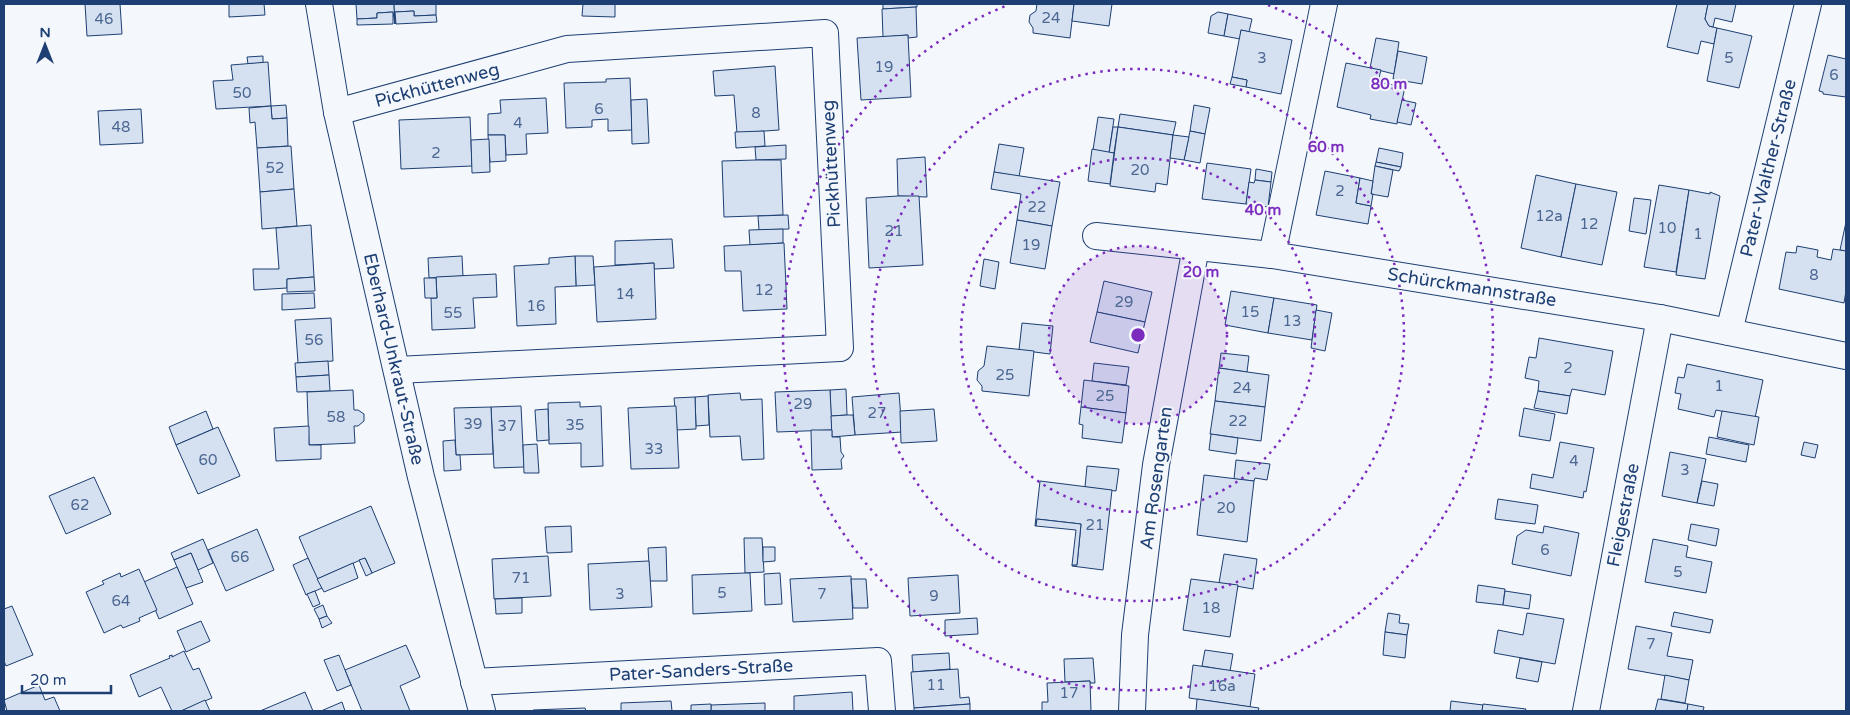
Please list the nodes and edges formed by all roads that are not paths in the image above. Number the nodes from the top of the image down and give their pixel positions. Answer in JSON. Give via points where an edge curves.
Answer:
{"nodes":[{"id":1,"x":319,"y":4,"type":"edge"},
{"id":2,"x":1324,"y":4,"type":"edge"},
{"id":3,"x":1808,"y":4,"type":"edge"},
{"id":4,"x":337,"y":112,"type":"junction"},
{"id":5,"x":1096,"y":236,"type":"dead end"},
{"id":6,"x":1196,"y":247,"type":"junction"},
{"id":7,"x":1272,"y":255,"type":"junction"},
{"id":8,"x":1660,"y":318,"type":"junction"},
{"id":9,"x":1728,"y":332,"type":"junction"},
{"id":10,"x":1846,"y":356,"type":"edge"},
{"id":11,"x":397,"y":370,"type":"junction"},
{"id":12,"x":474,"y":682,"type":"junction"},
{"id":13,"x":482,"y":711,"type":"edge"},
{"id":14,"x":882,"y":711,"type":"edge"},
{"id":15,"x":1132,"y":711,"type":"edge"},
{"id":16,"x":1586,"y":711,"type":"edge"}],
"edges":[{"from":1,"to":4,"type":"street","name":"Eberhard-Unkraut-Straße"},
{"from":2,"to":7,"type":"street"},
{"from":3,"to":9,"type":"street","name":"Pater-Walther-Straße"},
{"from":4,"to":11,"type":"street","name":"Eberhard-Unkraut-Straße"},
{"from":4,"to":11,"type":"street","name":"Pickhüttenweg","via":[[567,50],[825,33],[840,348]]},
{"from":5,"to":6,"type":"street","name":"Schürckmannstraße"},
{"from":6,"to":7,"type":"street","name":"Schürckmannstraße"},
{"from":6,"to":15,"type":"street","name":"Am Rosengarten","via":[[1156,465],[1135,635]]},
{"from":7,"to":8,"type":"street","name":"Schürckmannstraße"},
{"from":8,"to":9,"type":"street","name":"Schürckmannstraße"},
{"from":8,"to":16,"type":"street","name":"Fleigestraße"},
{"from":9,"to":10,"type":"street","name":"Schürckmannstraße"},
{"from":11,"to":12,"type":"street","name":"Eberhard-Unkraut-Straße"},
{"from":12,"to":13,"type":"street","name":"Eberhard-Unkraut-Straße"},
{"from":12,"to":14,"type":"street","name":"Pater-Sanders-Straße","via":[[878,662]]}]}
